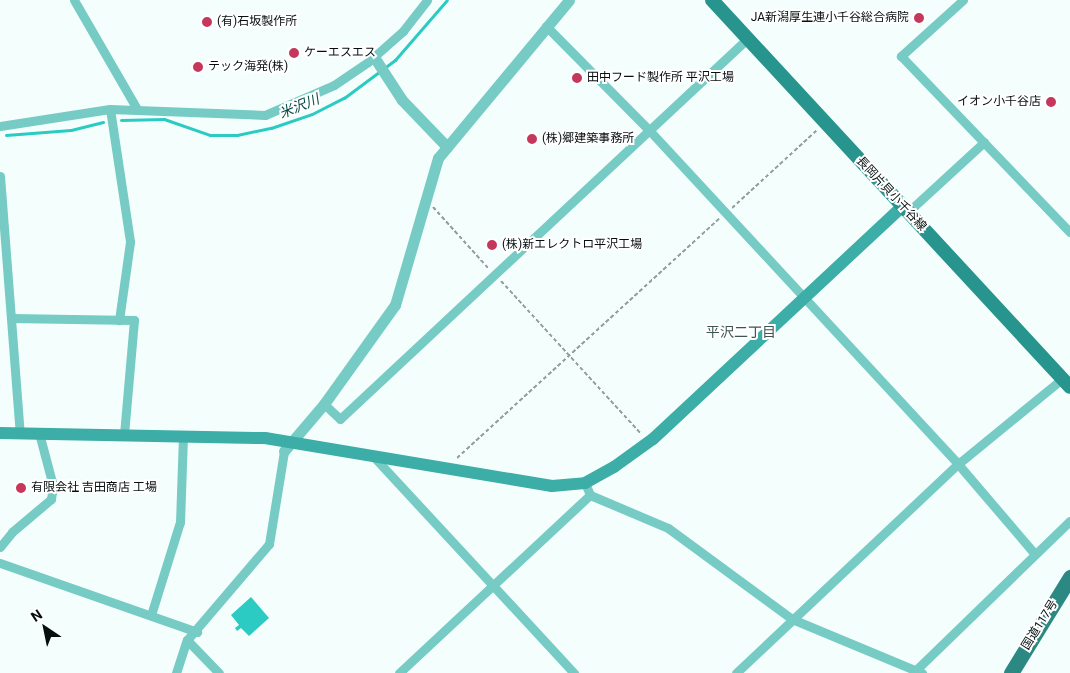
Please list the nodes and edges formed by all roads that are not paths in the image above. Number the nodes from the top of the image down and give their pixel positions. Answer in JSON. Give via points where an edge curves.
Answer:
{"nodes":[{"id":1,"x":74,"y":0,"type":"edge"},
{"id":2,"x":427,"y":0,"type":"edge"},
{"id":3,"x":569,"y":0,"type":"edge"},
{"id":4,"x":712,"y":0,"type":"edge"},
{"id":5,"x":963,"y":0,"type":"edge"},
{"id":6,"x":546,"y":26,"type":"junction"},
{"id":7,"x":747,"y":39,"type":"junction"},
{"id":8,"x":374,"y":57,"type":"junction"},
{"id":9,"x":110,"y":109,"type":"junction"},
{"id":10,"x":137,"y":109,"type":"junction"},
{"id":11,"x":0,"y":126,"type":"edge"},
{"id":12,"x":649,"y":130,"type":"junction"},
{"id":13,"x":984,"y":142,"type":"junction"},
{"id":14,"x":447,"y":147,"type":"junction"},
{"id":15,"x":0,"y":176,"type":"edge"},
{"id":16,"x":906,"y":209,"type":"junction"},
{"id":17,"x":1070,"y":232,"type":"edge"},
{"id":18,"x":803,"y":299,"type":"junction"},
{"id":19,"x":11,"y":318,"type":"junction"},
{"id":20,"x":119,"y":320,"type":"junction"},
{"id":21,"x":1066,"y":382,"type":"edge"},
{"id":22,"x":324,"y":404,"type":"junction"},
{"id":23,"x":0,"y":433,"type":"edge"},
{"id":24,"x":20,"y":433,"type":"junction"},
{"id":25,"x":39,"y":433,"type":"junction"},
{"id":26,"x":124,"y":434,"type":"junction"},
{"id":27,"x":183,"y":435,"type":"junction"},
{"id":28,"x":288,"y":447,"type":"junction"},
{"id":29,"x":373,"y":455,"type":"junction"},
{"id":30,"x":958,"y":464,"type":"junction"},
{"id":31,"x":588,"y":489,"type":"junction"},
{"id":32,"x":1070,"y":521,"type":"edge"},
{"id":33,"x":0,"y":548,"type":"edge"},
{"id":34,"x":1035,"y":554,"type":"junction"},
{"id":35,"x":0,"y":563,"type":"edge"},
{"id":36,"x":1070,"y":576,"type":"edge"},
{"id":37,"x":492,"y":585,"type":"junction"},
{"id":38,"x":150,"y":615,"type":"junction"},
{"id":39,"x":792,"y":619,"type":"junction"},
{"id":40,"x":197,"y":632,"type":"junction"},
{"id":41,"x":187,"y":640,"type":"junction"},
{"id":42,"x":919,"y":671,"type":"edge"},
{"id":43,"x":176,"y":673,"type":"edge"},
{"id":44,"x":219,"y":673,"type":"edge"},
{"id":45,"x":399,"y":673,"type":"edge"},
{"id":46,"x":574,"y":673,"type":"edge"},
{"id":47,"x":736,"y":673,"type":"edge"},
{"id":48,"x":1011,"y":673,"type":"edge"}],
"edges":[{"from":1,"to":10,"type":"street"},
{"from":2,"to":8,"type":"street","via":[[403,31]]},
{"from":3,"to":6,"type":"street"},
{"from":4,"to":7,"type":"main road","name":"長岡片貝小千谷線"},
{"from":5,"to":13,"type":"street","via":[[901,56]]},
{"from":6,"to":12,"type":"street"},
{"from":6,"to":14,"type":"street"},
{"from":7,"to":12,"type":"street"},
{"from":7,"to":16,"type":"main road","name":"長岡片貝小千谷線"},
{"from":8,"to":10,"type":"street","via":[[334,86],[265,116]]},
{"from":8,"to":14,"type":"street","via":[[402,100]]},
{"from":9,"to":10,"type":"street"},
{"from":9,"to":11,"type":"street"},
{"from":9,"to":20,"type":"street","via":[[130,242]]},
{"from":12,"to":18,"type":"street"},
{"from":12,"to":22,"type":"street","via":[[340,419]]},
{"from":13,"to":16,"type":"street"},
{"from":13,"to":17,"type":"street"},
{"from":14,"to":22,"type":"street","via":[[438,158],[395,305]]},
{"from":15,"to":19,"type":"street"},
{"from":16,"to":18,"type":"main road"},
{"from":16,"to":21,"type":"main road","name":"長岡片貝小千谷線"},
{"from":18,"to":30,"type":"street"},
{"from":18,"to":31,"type":"main road","via":[[648,442]]},
{"from":19,"to":20,"type":"street"},
{"from":19,"to":24,"type":"street"},
{"from":20,"to":26,"type":"street","via":[[134,320]]},
{"from":21,"to":30,"type":"street"},
{"from":22,"to":28,"type":"street"},
{"from":23,"to":24,"type":"main road"},
{"from":24,"to":25,"type":"main road"},
{"from":25,"to":26,"type":"main road"},
{"from":25,"to":33,"type":"street","via":[[53,486],[51,499],[12,532]]},
{"from":26,"to":27,"type":"main road"},
{"from":27,"to":28,"type":"main road"},
{"from":27,"to":38,"type":"street","via":[[180,522]]},
{"from":28,"to":29,"type":"main road"},
{"from":28,"to":40,"type":"street","via":[[268,544]]},
{"from":29,"to":31,"type":"main road","via":[[552,486]]},
{"from":29,"to":37,"type":"street"},
{"from":30,"to":34,"type":"street"},
{"from":30,"to":39,"type":"street"},
{"from":31,"to":37,"type":"street"},
{"from":31,"to":39,"type":"street","via":[[668,528]]},
{"from":32,"to":34,"type":"street"},
{"from":34,"to":42,"type":"street"},
{"from":35,"to":38,"type":"street"},
{"from":36,"to":48,"type":"highway","name":"国道117号"},
{"from":37,"to":45,"type":"street"},
{"from":37,"to":46,"type":"street"},
{"from":38,"to":40,"type":"street"},
{"from":39,"to":42,"type":"street"},
{"from":39,"to":47,"type":"street"},
{"from":40,"to":41,"type":"street"},
{"from":41,"to":43,"type":"street"},
{"from":41,"to":44,"type":"street"}]}
